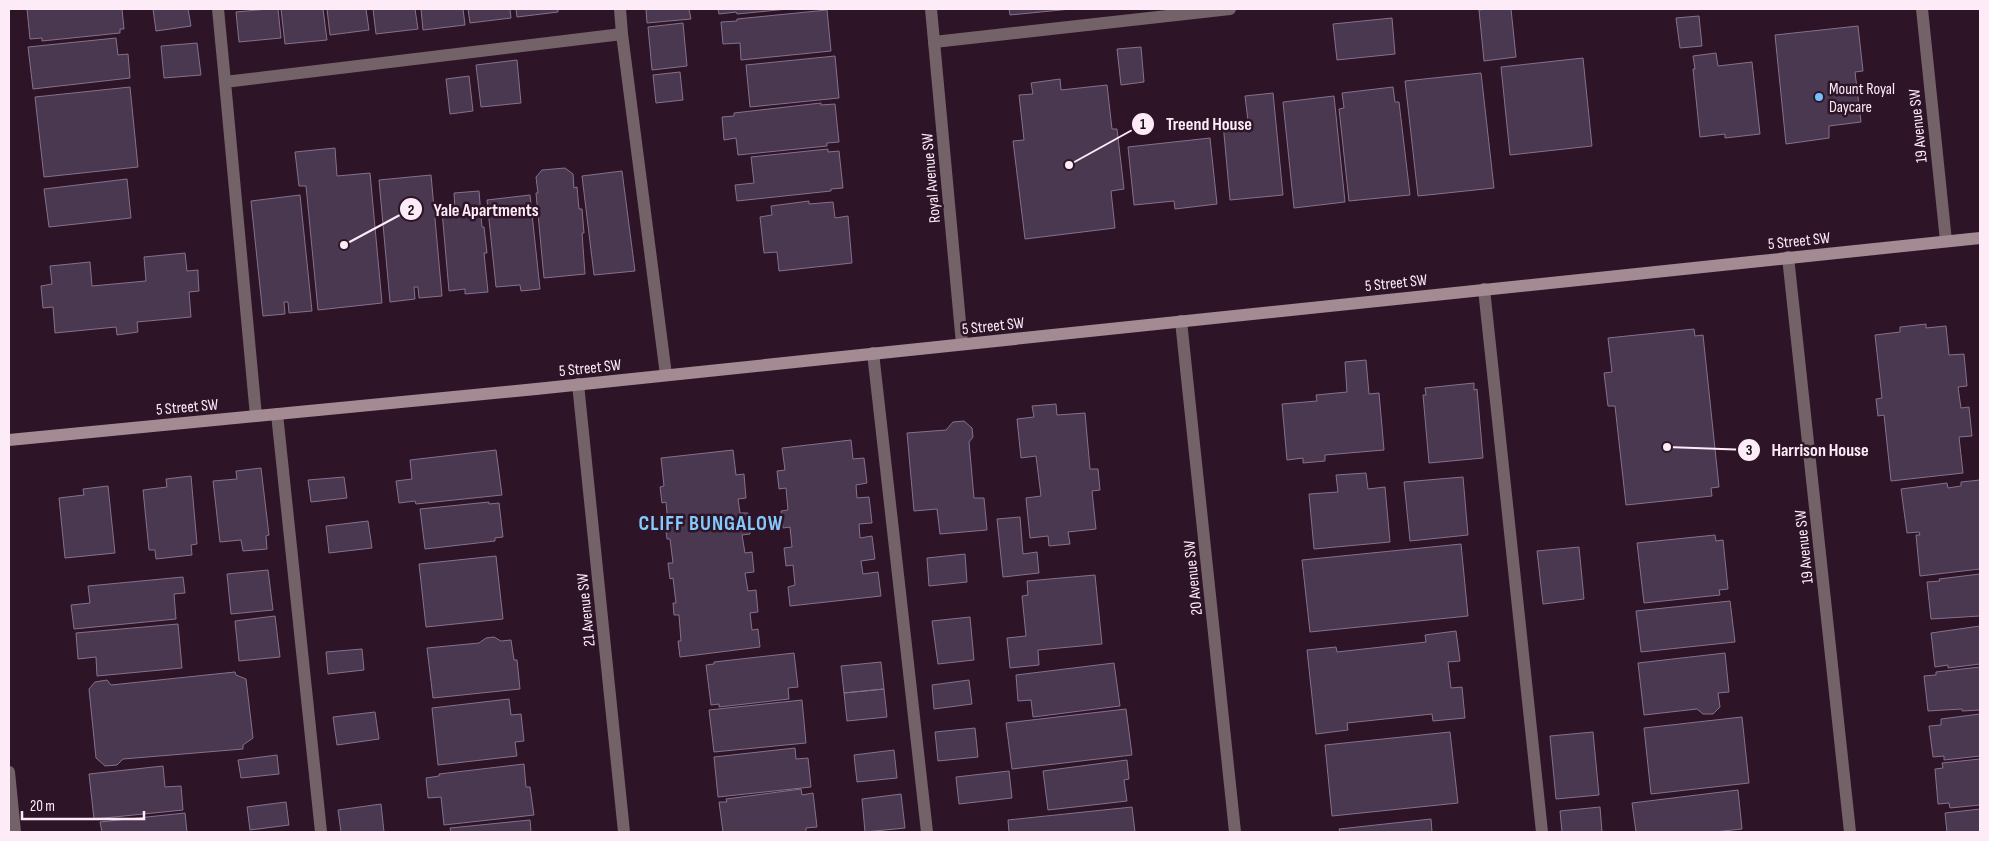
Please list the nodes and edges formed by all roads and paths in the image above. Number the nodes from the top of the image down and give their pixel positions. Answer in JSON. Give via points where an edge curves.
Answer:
{"nodes":[{"id":1,"x":218,"y":9,"type":"edge"},
{"id":2,"x":620,"y":9,"type":"edge"},
{"id":3,"x":931,"y":9,"type":"edge"},
{"id":4,"x":1230,"y":9,"type":"edge"},
{"id":5,"x":1922,"y":9,"type":"edge"},
{"id":6,"x":622,"y":34,"type":"junction"},
{"id":7,"x":934,"y":42,"type":"junction"},
{"id":8,"x":225,"y":82,"type":"junction"},
{"id":9,"x":1980,"y":238,"type":"edge"},
{"id":10,"x":1946,"y":241,"type":"junction"},
{"id":11,"x":1788,"y":258,"type":"junction"},
{"id":12,"x":1484,"y":289,"type":"junction"},
{"id":13,"x":1181,"y":321,"type":"junction"},
{"id":14,"x":962,"y":344,"type":"junction"},
{"id":15,"x":873,"y":353,"type":"junction"},
{"id":16,"x":666,"y":375,"type":"junction"},
{"id":17,"x":578,"y":384,"type":"junction"},
{"id":18,"x":277,"y":414,"type":"junction"},
{"id":19,"x":256,"y":416,"type":"junction"},
{"id":20,"x":9,"y":440,"type":"edge"},
{"id":21,"x":9,"y":772,"type":"edge"},
{"id":22,"x":15,"y":832,"type":"edge"},
{"id":23,"x":321,"y":832,"type":"edge"},
{"id":24,"x":624,"y":832,"type":"edge"},
{"id":25,"x":927,"y":832,"type":"edge"},
{"id":26,"x":1235,"y":832,"type":"edge"},
{"id":27,"x":1542,"y":832,"type":"edge"},
{"id":28,"x":1850,"y":832,"type":"edge"}],
"edges":[{"from":1,"to":8,"type":"street"},
{"from":2,"to":6,"type":"street"},
{"from":3,"to":7,"type":"street","name":"Royal Avenue SW"},
{"from":4,"to":7,"type":"street"},
{"from":5,"to":10,"type":"street","name":"19 Avenue SW"},
{"from":6,"to":8,"type":"street"},
{"from":6,"to":16,"type":"street"},
{"from":7,"to":14,"type":"street","name":"Royal Avenue SW"},
{"from":8,"to":19,"type":"street"},
{"from":9,"to":10,"type":"street","name":"5 Street SW"},
{"from":10,"to":11,"type":"street","name":"5 Street SW"},
{"from":11,"to":12,"type":"street","name":"5 Street SW"},
{"from":11,"to":28,"type":"street","name":"19 Avenue SW"},
{"from":12,"to":13,"type":"street","name":"5 Street SW"},
{"from":12,"to":27,"type":"street"},
{"from":13,"to":14,"type":"street","name":"5 Street SW"},
{"from":13,"to":26,"type":"street","name":"20 Avenue SW"},
{"from":14,"to":15,"type":"street","name":"5 Street SW"},
{"from":15,"to":16,"type":"street","name":"5 Street SW"},
{"from":15,"to":25,"type":"street"},
{"from":16,"to":17,"type":"street","name":"5 Street SW"},
{"from":17,"to":18,"type":"street","name":"5 Street SW"},
{"from":17,"to":24,"type":"street","name":"21 Avenue SW"},
{"from":18,"to":19,"type":"street","name":"5 Street SW"},
{"from":18,"to":23,"type":"street"},
{"from":19,"to":20,"type":"street","name":"5 Street SW"},
{"from":21,"to":22,"type":"street"}]}
